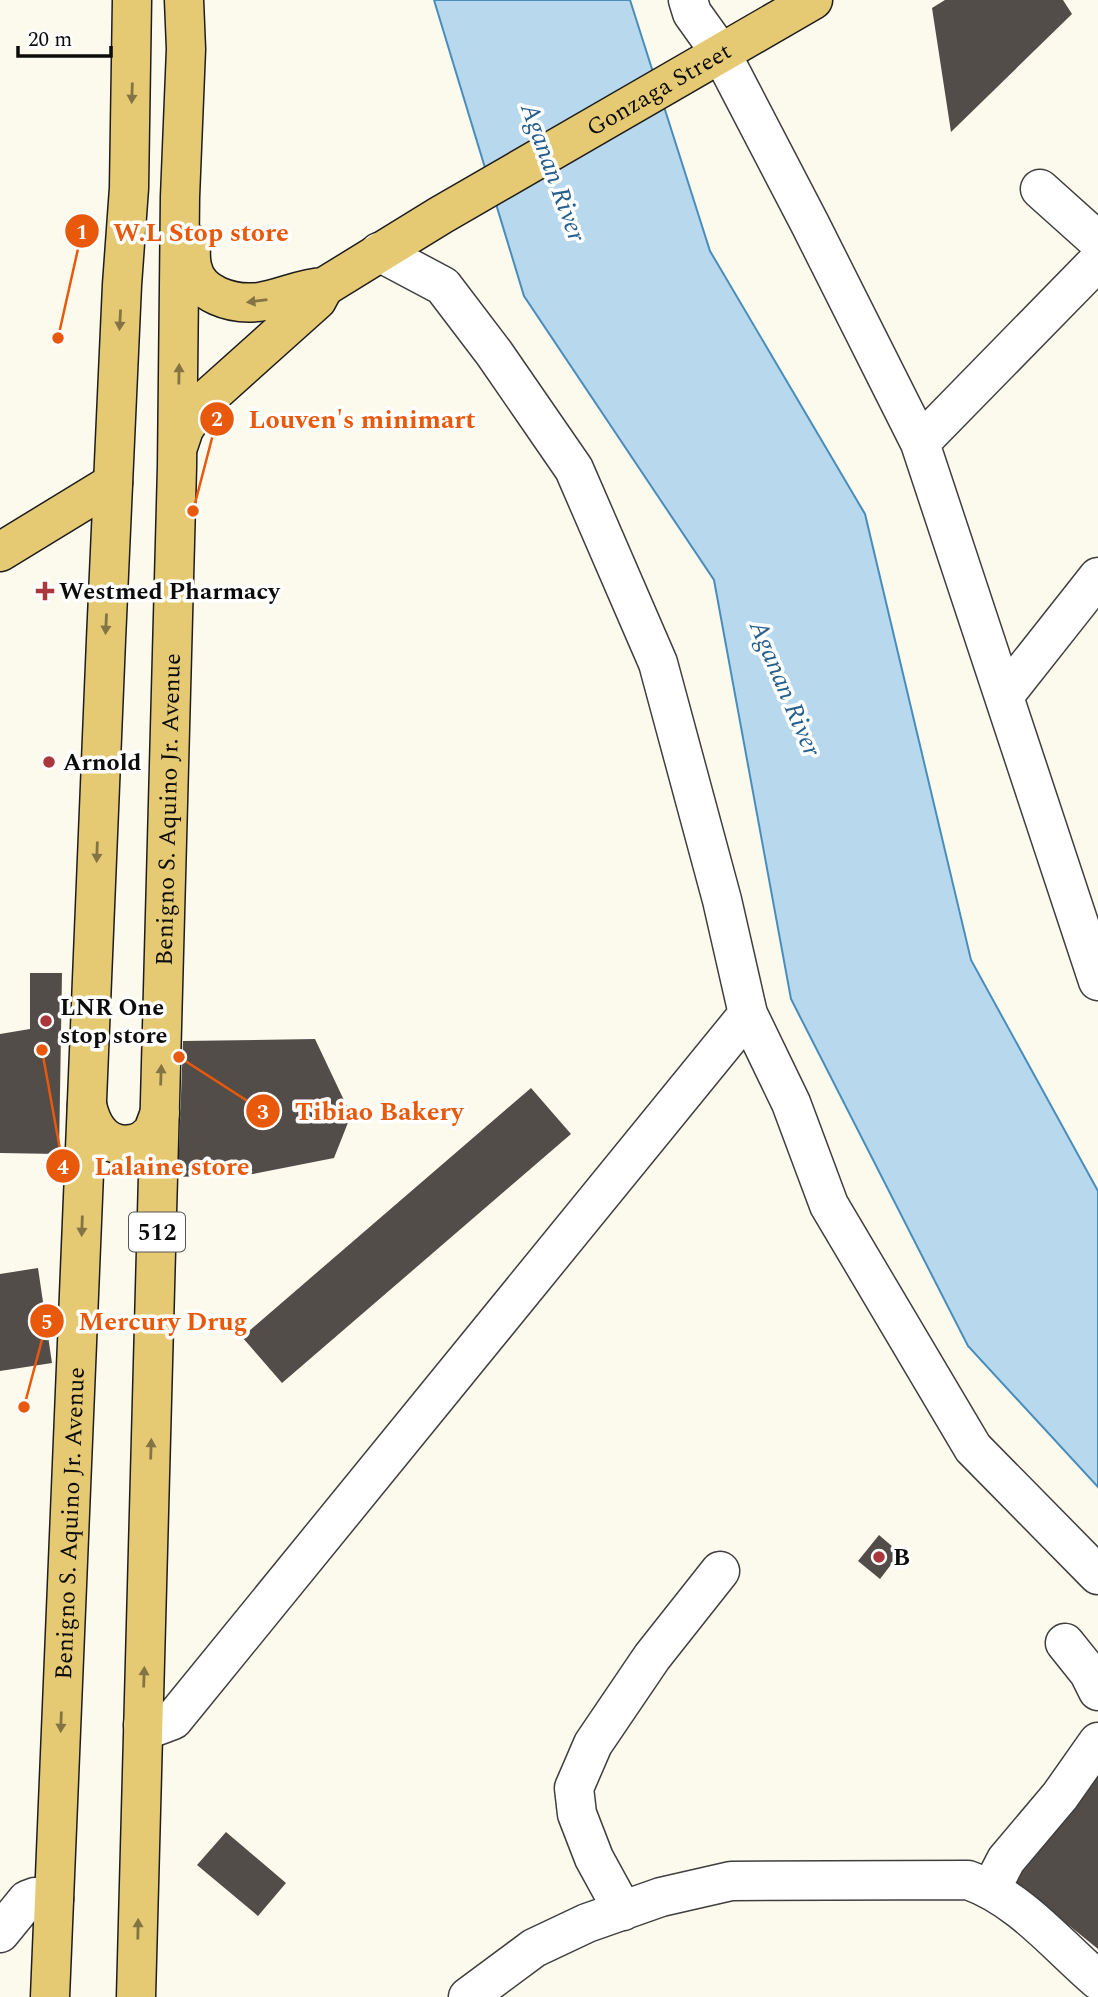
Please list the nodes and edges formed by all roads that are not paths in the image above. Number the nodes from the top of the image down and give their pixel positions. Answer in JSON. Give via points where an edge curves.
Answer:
{"nodes":[{"id":1,"x":132,"y":0,"type":"edge"},
{"id":2,"x":184,"y":0,"type":"edge"},
{"id":3,"x":688,"y":0,"type":"edge"},
{"id":4,"x":813,"y":0,"type":"edge"},
{"id":5,"x":715,"y":58,"type":"junction"},
{"id":6,"x":181,"y":173,"type":"junction"},
{"id":7,"x":129,"y":188,"type":"junction"},
{"id":8,"x":1040,"y":189,"type":"dead end"},
{"id":9,"x":1098,"y":241,"type":"edge"},
{"id":10,"x":379,"y":252,"type":"junction"},
{"id":11,"x":1098,"y":261,"type":"edge"},
{"id":12,"x":324,"y":287,"type":"junction"},
{"id":13,"x":920,"y":443,"type":"junction"},
{"id":14,"x":177,"y":467,"type":"junction"},
{"id":15,"x":113,"y":483,"type":"junction"},
{"id":16,"x":36,"y":528,"type":"junction"},
{"id":17,"x":110,"y":549,"type":"junction"},
{"id":18,"x":0,"y":552,"type":"edge"},
{"id":19,"x":1098,"y":577,"type":"edge"},
{"id":20,"x":1004,"y":696,"type":"junction"},
{"id":21,"x":1098,"y":981,"type":"edge"},
{"id":22,"x":748,"y":1014,"type":"junction"},
{"id":23,"x":87,"y":1105,"type":"junction"},
{"id":24,"x":160,"y":1112,"type":"junction"},
{"id":25,"x":720,"y":1571,"type":"dead end"},
{"id":26,"x":1098,"y":1575,"type":"edge"},
{"id":27,"x":1065,"y":1643,"type":"dead end"},
{"id":28,"x":1098,"y":1691,"type":"edge"},
{"id":29,"x":143,"y":1725,"type":"junction"},
{"id":30,"x":1098,"y":1742,"type":"edge"},
{"id":31,"x":992,"y":1889,"type":"junction"},
{"id":32,"x":54,"y":1899,"type":"junction"},
{"id":33,"x":623,"y":1911,"type":"junction"},
{"id":34,"x":0,"y":1933,"type":"edge"},
{"id":35,"x":1098,"y":1980,"type":"edge"},
{"id":36,"x":50,"y":1997,"type":"edge"},
{"id":37,"x":136,"y":1997,"type":"edge"},
{"id":38,"x":468,"y":1997,"type":"edge"}],
"edges":[{"from":1,"to":7,"type":"main road","name":"Benigno S. Aquino Jr. Avenue","one_way":true},
{"from":2,"to":6,"type":"main road","name":"Benigno S. Aquino Jr. Avenue","number":"512"},
{"from":3,"to":5,"type":"street"},
{"from":4,"to":5,"type":"main road","name":"Gonzaga Street"},
{"from":5,"to":10,"type":"main road","name":"Gonzaga Street"},
{"from":5,"to":13,"type":"street"},
{"from":6,"to":7,"type":"main road","via":[[175,162],[165,159]]},
{"from":12,"to":6,"type":"main road","one_way":true,"via":[[247,302],[224,299],[201,285],[192,265],[188,197]]},
{"from":14,"to":6,"type":"main road","name":"Benigno S. Aquino Jr. Avenue","number":"512","one_way":true},
{"from":7,"to":15,"type":"main road","name":"Benigno S. Aquino Jr. Avenue","one_way":true},
{"from":8,"to":9,"type":"street"},
{"from":10,"to":12,"type":"main road","name":"Gonzaga Street"},
{"from":10,"to":22,"type":"street","via":[[443,286],[573,469],[658,663]]},
{"from":11,"to":13,"type":"street"},
{"from":12,"to":14,"type":"main road","via":[[317,300],[195,410],[180,439]]},
{"from":13,"to":20,"type":"street"},
{"from":24,"to":14,"type":"main road","name":"Benigno S. Aquino Jr. Avenue","number":"512","one_way":true},
{"from":15,"to":16,"type":"main road"},
{"from":15,"to":17,"type":"main road","name":"Benigno S. Aquino Jr. Avenue"},
{"from":16,"to":17,"type":"main road","via":[[66,515],[90,516],[100,523]]},
{"from":16,"to":18,"type":"main road"},
{"from":17,"to":23,"type":"main road","name":"Benigno S. Aquino Jr. Avenue","one_way":true},
{"from":19,"to":20,"type":"street"},
{"from":20,"to":21,"type":"street"},
{"from":22,"to":26,"type":"street","via":[[791,1103],[829,1205],[973,1448]]},
{"from":22,"to":29,"type":"street","via":[[173,1720]]},
{"from":23,"to":24,"type":"main road","via":[[97,1130],[108,1141],[123,1146],[139,1143],[152,1133]]},
{"from":23,"to":32,"type":"main road","name":"Benigno S. Aquino Jr. Avenue","one_way":true},
{"from":29,"to":24,"type":"main road","name":"Benigno S. Aquino Jr. Avenue","number":"512","one_way":true},
{"from":25,"to":33,"type":"street","via":[[652,1657],[593,1744],[574,1788],[594,1858]]},
{"from":27,"to":28,"type":"street"},
{"from":37,"to":29,"type":"main road","name":"Benigno S. Aquino Jr. Avenue","number":"512","one_way":true},
{"from":30,"to":31,"type":"street","via":[[1006,1860]]},
{"from":31,"to":33,"type":"street","via":[[968,1880],[731,1881],[660,1897]]},
{"from":31,"to":35,"type":"street","via":[[1049,1933]]},
{"from":32,"to":34,"type":"street","via":[[27,1900]]},
{"from":32,"to":36,"type":"main road","name":"Benigno S. Aquino Jr. Avenue"},
{"from":33,"to":38,"type":"street","via":[[534,1948]]}]}
